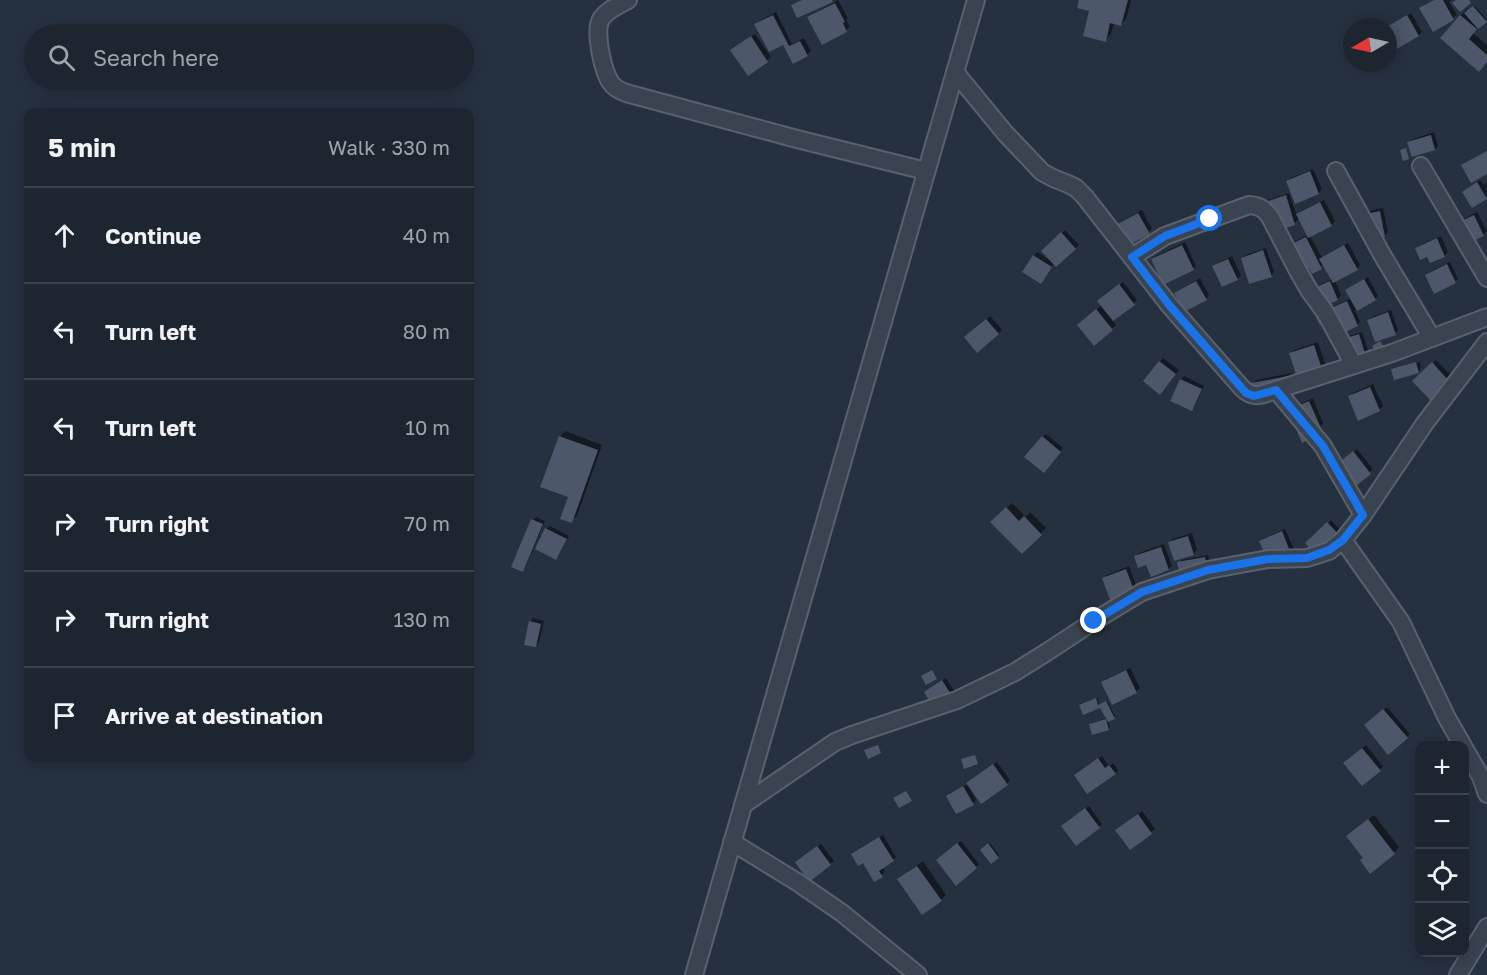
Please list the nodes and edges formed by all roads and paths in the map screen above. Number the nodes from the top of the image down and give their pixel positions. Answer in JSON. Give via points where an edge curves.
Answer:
{"nodes":[{"id":1,"x":628,"y":0,"type":"edge"},
{"id":2,"x":976,"y":0,"type":"edge"},
{"id":3,"x":956,"y":72,"type":"junction"},
{"id":4,"x":1421,"y":166,"type":"dead end"},
{"id":5,"x":926,"y":171,"type":"junction"},
{"id":6,"x":1336,"y":171,"type":"dead end"},
{"id":7,"x":1132,"y":257,"type":"junction"},
{"id":8,"x":1487,"y":278,"type":"edge"},
{"id":9,"x":1487,"y":317,"type":"edge"},
{"id":10,"x":1432,"y":338,"type":"junction"},
{"id":11,"x":1487,"y":342,"type":"edge"},
{"id":12,"x":1354,"y":365,"type":"junction"},
{"id":13,"x":1276,"y":390,"type":"junction"},
{"id":14,"x":1363,"y":515,"type":"junction"},
{"id":15,"x":1343,"y":540,"type":"junction"},
{"id":16,"x":1460,"y":741,"type":"edge"},
{"id":17,"x":1469,"y":756,"type":"edge"},
{"id":18,"x":1487,"y":794,"type":"edge"},
{"id":19,"x":743,"y":805,"type":"junction"},
{"id":20,"x":732,"y":842,"type":"junction"},
{"id":21,"x":1487,"y":927,"type":"edge"},
{"id":22,"x":694,"y":975,"type":"edge"},
{"id":23,"x":918,"y":975,"type":"edge"},
{"id":24,"x":1458,"y":975,"type":"edge"}],
"edges":[{"from":1,"to":5,"type":"street","via":[[600,21],[598,35],[605,70],[617,90]]},
{"from":2,"to":3,"type":"street"},
{"from":3,"to":5,"type":"street"},
{"from":3,"to":7,"type":"street","via":[[1042,172],[1076,188]]},
{"from":4,"to":8,"type":"street"},
{"from":5,"to":19,"type":"street"},
{"from":6,"to":10,"type":"street"},
{"from":7,"to":12,"type":"street","via":[[1165,236],[1250,205],[1261,207]]},
{"from":7,"to":13,"type":"street","via":[[1246,393],[1254,396]]},
{"from":9,"to":10,"type":"street"},
{"from":10,"to":12,"type":"street"},
{"from":11,"to":14,"type":"street","via":[[1425,423]]},
{"from":12,"to":13,"type":"street"},
{"from":13,"to":14,"type":"street","via":[[1323,446]]},
{"from":14,"to":15,"type":"street"},
{"from":15,"to":16,"type":"street","via":[[1401,622]]},
{"from":15,"to":19,"type":"street","via":[[1307,558],[1268,559],[1208,570],[1142,592],[986,686],[836,742]]},
{"from":17,"to":18,"type":"street"},
{"from":19,"to":20,"type":"street"},
{"from":20,"to":22,"type":"street"},
{"from":20,"to":23,"type":"street","via":[[842,913]]},
{"from":21,"to":24,"type":"street"}]}
